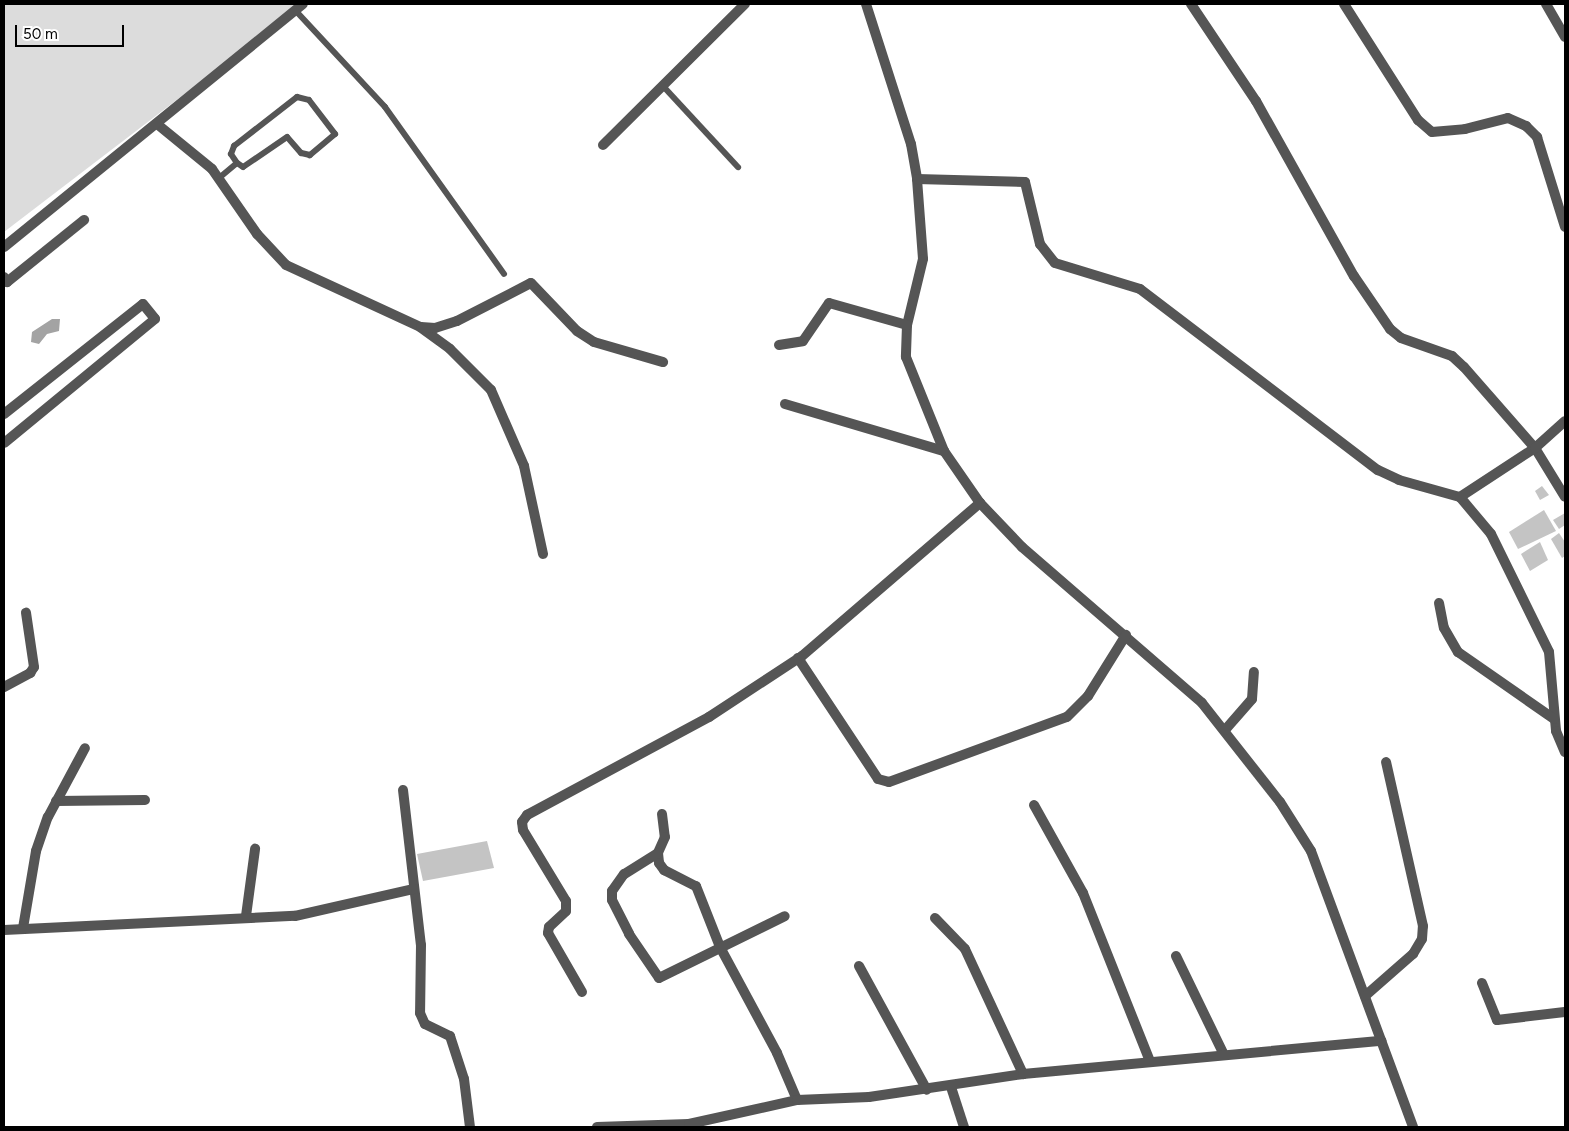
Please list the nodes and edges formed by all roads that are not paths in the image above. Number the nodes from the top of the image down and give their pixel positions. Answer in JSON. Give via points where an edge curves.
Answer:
{"nodes":[{"id":1,"x":745,"y":4,"type":"edge"},
{"id":2,"x":866,"y":4,"type":"edge"},
{"id":3,"x":1190,"y":4,"type":"edge"},
{"id":4,"x":1344,"y":4,"type":"edge"},
{"id":5,"x":1546,"y":4,"type":"edge"},
{"id":6,"x":299,"y":7,"type":"edge"},
{"id":7,"x":1565,"y":37,"type":"edge"},
{"id":8,"x":662,"y":85,"type":"junction"},
{"id":9,"x":156,"y":124,"type":"junction"},
{"id":10,"x":603,"y":145,"type":"dead end"},
{"id":11,"x":237,"y":163,"type":"junction"},
{"id":12,"x":738,"y":167,"type":"dead end"},
{"id":13,"x":219,"y":178,"type":"junction"},
{"id":14,"x":917,"y":179,"type":"junction"},
{"id":15,"x":84,"y":220,"type":"dead end"},
{"id":16,"x":1565,"y":226,"type":"edge"},
{"id":17,"x":4,"y":247,"type":"edge"},
{"id":18,"x":504,"y":274,"type":"dead end"},
{"id":19,"x":5,"y":281,"type":"edge"},
{"id":20,"x":907,"y":325,"type":"junction"},
{"id":21,"x":420,"y":327,"type":"junction"},
{"id":22,"x":779,"y":345,"type":"dead end"},
{"id":23,"x":663,"y":362,"type":"dead end"},
{"id":24,"x":785,"y":404,"type":"dead end"},
{"id":25,"x":4,"y":414,"type":"edge"},
{"id":26,"x":1565,"y":421,"type":"edge"},
{"id":27,"x":4,"y":443,"type":"edge"},
{"id":28,"x":1535,"y":448,"type":"junction"},
{"id":29,"x":944,"y":451,"type":"junction"},
{"id":30,"x":1460,"y":497,"type":"junction"},
{"id":31,"x":1565,"y":497,"type":"edge"},
{"id":32,"x":980,"y":503,"type":"junction"},
{"id":33,"x":543,"y":554,"type":"dead end"},
{"id":34,"x":1439,"y":603,"type":"dead end"},
{"id":35,"x":26,"y":613,"type":"dead end"},
{"id":36,"x":1126,"y":635,"type":"junction"},
{"id":37,"x":798,"y":658,"type":"junction"},
{"id":38,"x":1254,"y":672,"type":"dead end"},
{"id":39,"x":4,"y":687,"type":"edge"},
{"id":40,"x":1554,"y":719,"type":"junction"},
{"id":41,"x":1225,"y":730,"type":"junction"},
{"id":42,"x":85,"y":748,"type":"dead end"},
{"id":43,"x":1565,"y":752,"type":"edge"},
{"id":44,"x":1386,"y":762,"type":"dead end"},
{"id":45,"x":403,"y":790,"type":"dead end"},
{"id":46,"x":145,"y":800,"type":"dead end"},
{"id":47,"x":56,"y":801,"type":"junction"},
{"id":48,"x":1034,"y":805,"type":"dead end"},
{"id":49,"x":662,"y":814,"type":"dead end"},
{"id":50,"x":255,"y":849,"type":"dead end"},
{"id":51,"x":658,"y":853,"type":"junction"},
{"id":52,"x":414,"y":889,"type":"junction"},
{"id":53,"x":246,"y":916,"type":"junction"},
{"id":54,"x":785,"y":916,"type":"dead end"},
{"id":55,"x":934,"y":918,"type":"dead end"},
{"id":56,"x":23,"y":928,"type":"junction"},
{"id":57,"x":4,"y":930,"type":"edge"},
{"id":58,"x":720,"y":948,"type":"junction"},
{"id":59,"x":1176,"y":956,"type":"dead end"},
{"id":60,"x":859,"y":966,"type":"dead end"},
{"id":61,"x":1482,"y":983,"type":"dead end"},
{"id":62,"x":582,"y":992,"type":"dead end"},
{"id":63,"x":1365,"y":996,"type":"junction"},
{"id":64,"x":1565,"y":1012,"type":"edge"},
{"id":65,"x":1381,"y":1041,"type":"junction"},
{"id":66,"x":1223,"y":1053,"type":"junction"},
{"id":67,"x":1150,"y":1061,"type":"junction"},
{"id":68,"x":1023,"y":1074,"type":"junction"},
{"id":69,"x":951,"y":1087,"type":"junction"},
{"id":70,"x":927,"y":1090,"type":"junction"},
{"id":71,"x":797,"y":1100,"type":"junction"},
{"id":72,"x":723,"y":1123,"type":"edge"},
{"id":73,"x":470,"y":1127,"type":"edge"},
{"id":74,"x":597,"y":1127,"type":"edge"},
{"id":75,"x":964,"y":1127,"type":"edge"},
{"id":76,"x":1413,"y":1127,"type":"edge"}],
"edges":[{"from":1,"to":8,"type":"street"},
{"from":2,"to":14,"type":"street","via":[[911,144]]},
{"from":3,"to":28,"type":"street","via":[[1256,101],[1354,276],[1390,329],[1401,338],[1452,356]]},
{"from":4,"to":16,"type":"street","via":[[1418,120],[1432,132],[1465,129],[1508,118],[1532,131],[1537,137]]},
{"from":5,"to":7,"type":"street"},
{"from":6,"to":9,"type":"street"},
{"from":6,"to":18,"type":"lane","via":[[385,107]]},
{"from":8,"to":10,"type":"street"},
{"from":8,"to":12,"type":"lane"},
{"from":9,"to":13,"type":"street"},
{"from":9,"to":17,"type":"street"},
{"from":11,"to":11,"type":"lane","via":[[243,166],[287,138],[302,153],[310,155],[335,134],[309,100],[297,97],[234,146],[231,154]]},
{"from":11,"to":13,"type":"lane"},
{"from":13,"to":21,"type":"street","via":[[257,234],[286,265]]},
{"from":14,"to":20,"type":"street","via":[[923,260]]},
{"from":14,"to":30,"type":"street","via":[[1025,182],[1040,244],[1054,264],[1140,289],[1378,470],[1399,480]]},
{"from":15,"to":19,"type":"street"},
{"from":20,"to":22,"type":"street","via":[[829,303],[803,341]]},
{"from":20,"to":29,"type":"street","via":[[906,357]]},
{"from":21,"to":23,"type":"street","via":[[435,328],[457,321],[531,283],[577,331],[594,342]]},
{"from":21,"to":33,"type":"street","via":[[473,372],[499,405],[524,466]]},
{"from":24,"to":29,"type":"street"},
{"from":25,"to":27,"type":"street","via":[[143,304],[155,319]]},
{"from":26,"to":28,"type":"street"},
{"from":28,"to":30,"type":"street"},
{"from":28,"to":31,"type":"street"},
{"from":29,"to":32,"type":"street"},
{"from":30,"to":40,"type":"street","via":[[1490,534],[1549,652]]},
{"from":32,"to":36,"type":"street","via":[[1022,547]]},
{"from":32,"to":37,"type":"street"},
{"from":34,"to":40,"type":"street","via":[[1444,628],[1458,652]]},
{"from":35,"to":39,"type":"street","via":[[34,667],[30,673]]},
{"from":36,"to":37,"type":"street","via":[[1094,688],[1067,717],[889,782],[878,779]]},
{"from":36,"to":41,"type":"street","via":[[1202,703]]},
{"from":37,"to":62,"type":"street","via":[[709,717],[527,815],[522,822],[566,902],[566,911],[549,927],[548,933]]},
{"from":38,"to":41,"type":"street","via":[[1252,699]]},
{"from":40,"to":43,"type":"street"},
{"from":41,"to":63,"type":"street","via":[[1280,802],[1311,851]]},
{"from":42,"to":47,"type":"street"},
{"from":44,"to":63,"type":"street","via":[[1423,926],[1422,939],[1413,954]]},
{"from":45,"to":52,"type":"street"},
{"from":46,"to":47,"type":"street"},
{"from":47,"to":56,"type":"street","via":[[36,851]]},
{"from":48,"to":67,"type":"street","via":[[1083,893]]},
{"from":49,"to":51,"type":"street","via":[[665,837]]},
{"from":50,"to":53,"type":"street"},
{"from":51,"to":58,"type":"street","via":[[664,870],[696,886]]},
{"from":51,"to":58,"type":"street","via":[[624,874],[612,890],[625,926],[655,976],[664,979]]},
{"from":52,"to":53,"type":"street","via":[[295,916]]},
{"from":52,"to":73,"type":"street","via":[[421,945],[420,1013],[425,1024],[450,1036],[464,1079]]},
{"from":53,"to":56,"type":"street"},
{"from":54,"to":58,"type":"street"},
{"from":55,"to":68,"type":"street","via":[[965,949]]},
{"from":56,"to":57,"type":"street"},
{"from":58,"to":71,"type":"street","via":[[777,1053]]},
{"from":59,"to":66,"type":"street"},
{"from":60,"to":70,"type":"street"},
{"from":61,"to":64,"type":"street","via":[[1497,1020]]},
{"from":63,"to":65,"type":"street"},
{"from":65,"to":66,"type":"street"},
{"from":65,"to":76,"type":"street"},
{"from":66,"to":67,"type":"street"},
{"from":67,"to":68,"type":"street"},
{"from":68,"to":69,"type":"street"},
{"from":69,"to":70,"type":"street"},
{"from":69,"to":75,"type":"street"},
{"from":70,"to":71,"type":"street"},
{"from":71,"to":72,"type":"street"},
{"from":72,"to":74,"type":"street"}]}
